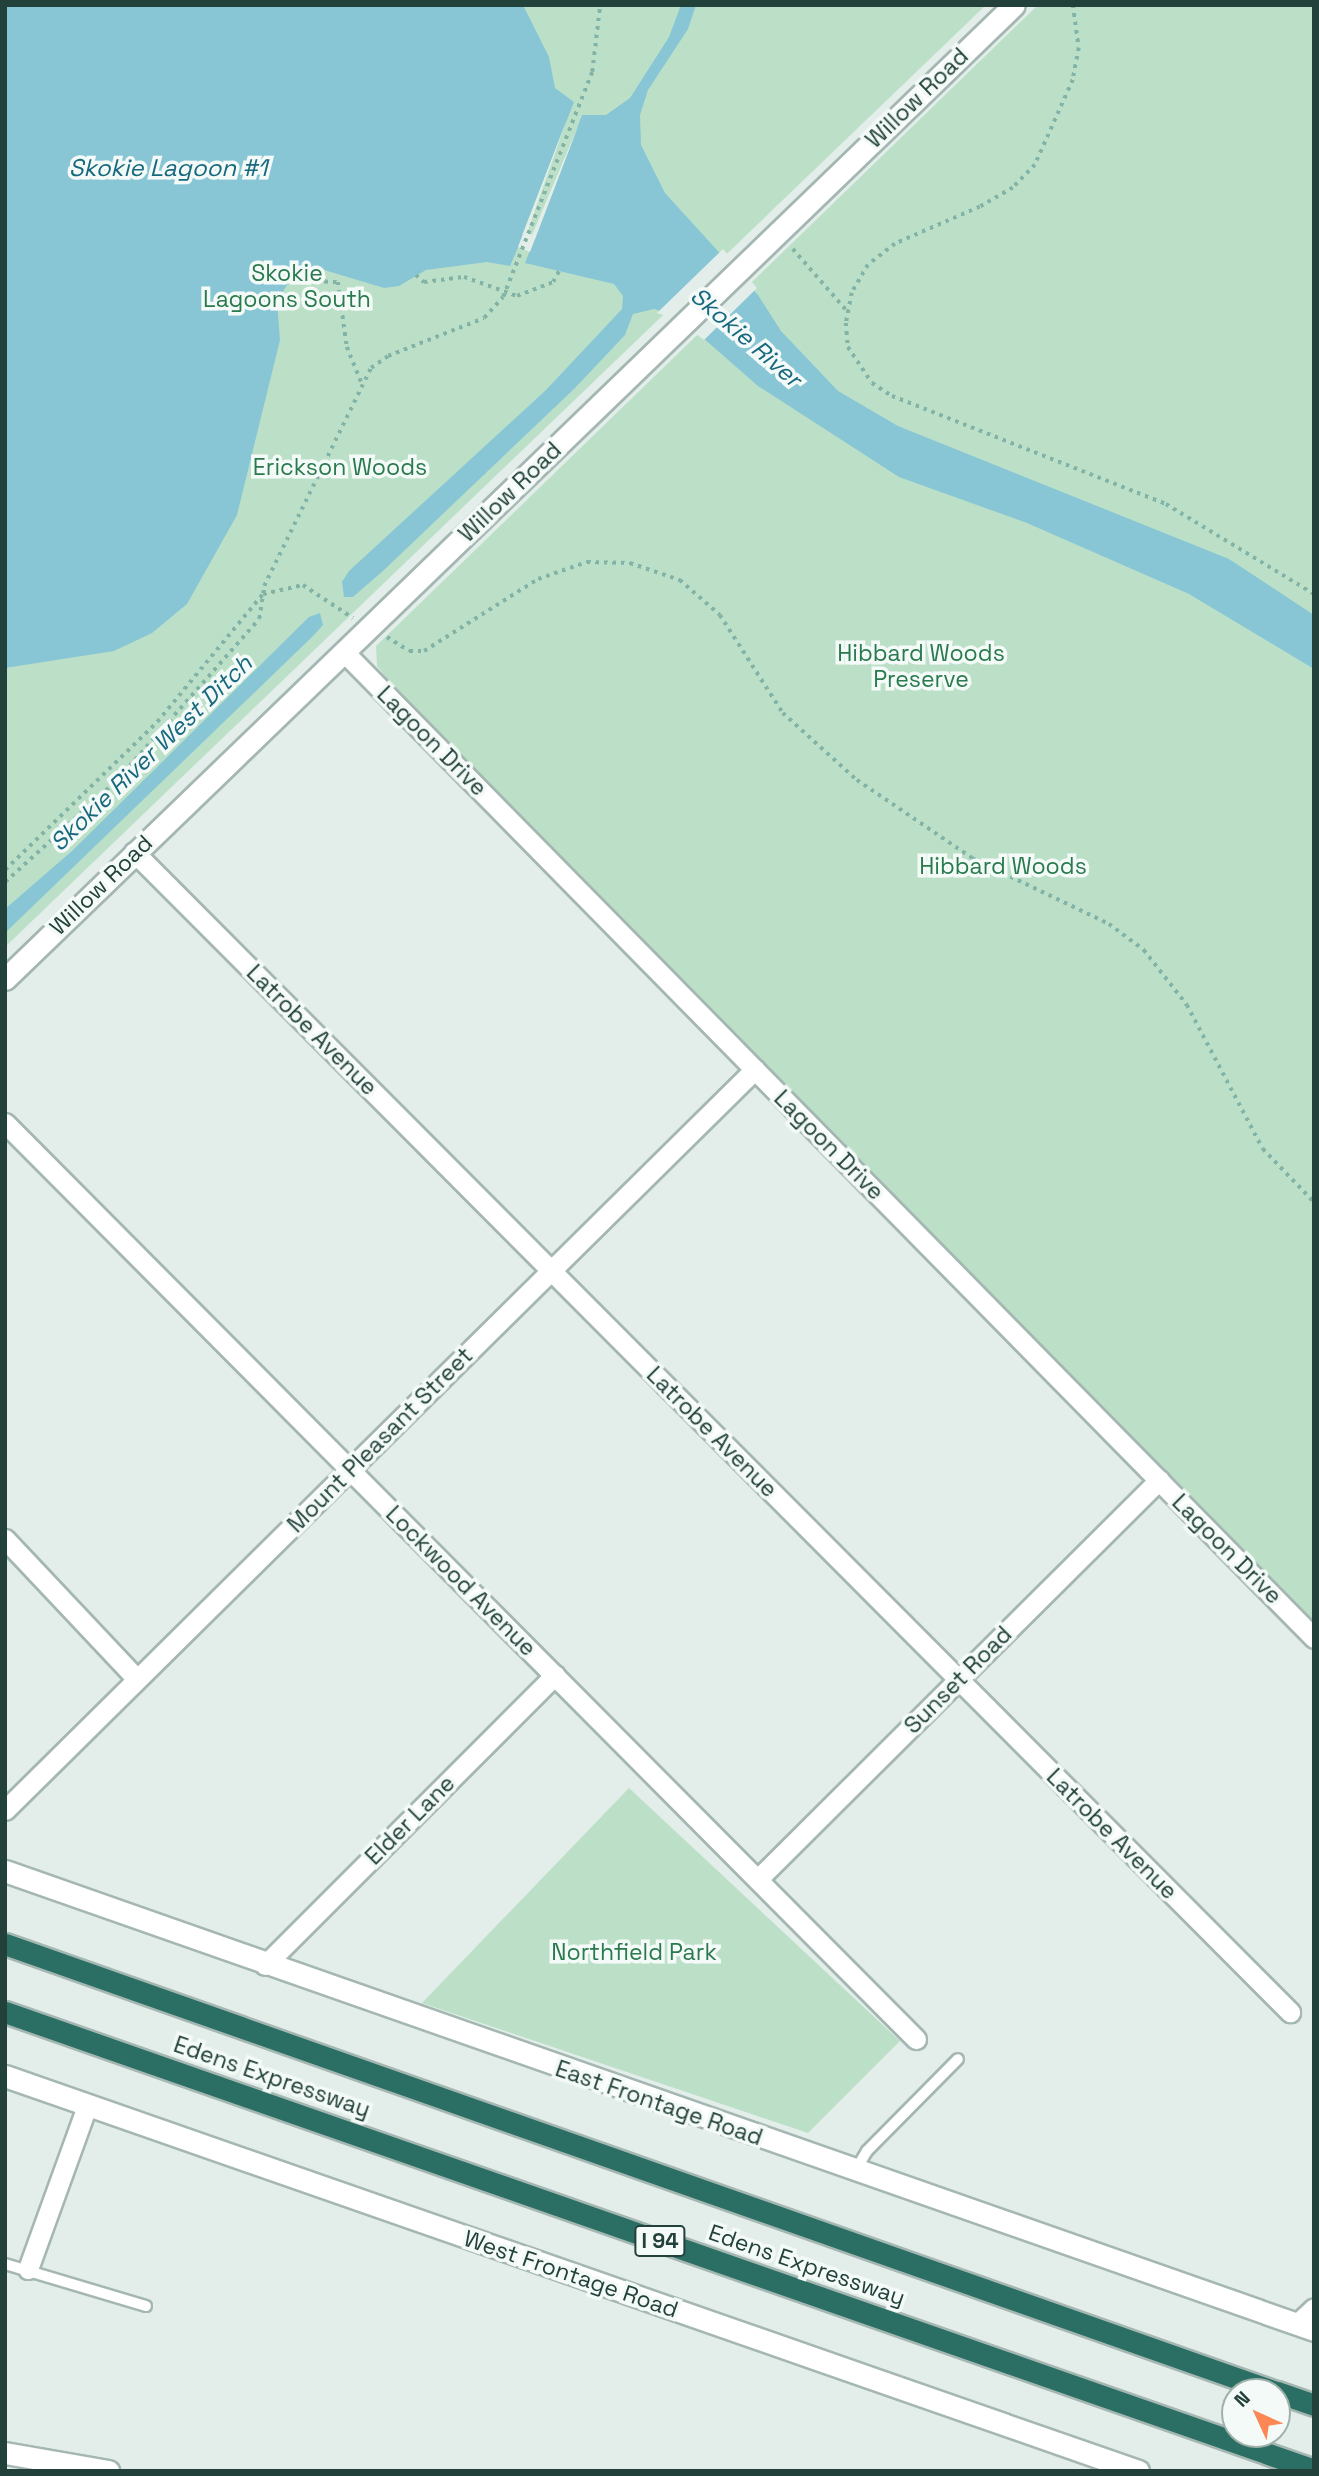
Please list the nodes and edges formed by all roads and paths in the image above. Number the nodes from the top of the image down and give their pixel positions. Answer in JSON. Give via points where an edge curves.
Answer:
{"nodes":[{"id":1,"x":600,"y":5,"type":"edge"},
{"id":2,"x":1014,"y":5,"type":"edge"},
{"id":3,"x":1073,"y":5,"type":"edge"},
{"id":4,"x":793,"y":249,"type":"dead end"},
{"id":5,"x":559,"y":269,"type":"dead end"},
{"id":6,"x":416,"y":275,"type":"dead end"},
{"id":7,"x":316,"y":281,"type":"dead end"},
{"id":8,"x":506,"y":293,"type":"junction"},
{"id":9,"x":848,"y":312,"type":"junction"},
{"id":10,"x":361,"y":382,"type":"junction"},
{"id":11,"x":263,"y":594,"type":"junction"},
{"id":12,"x":1314,"y":594,"type":"edge"},
{"id":13,"x":345,"y":614,"type":"dead end"},
{"id":14,"x":386,"y":636,"type":"dead end"},
{"id":15,"x":345,"y":653,"type":"junction"},
{"id":16,"x":134,"y":852,"type":"junction"},
{"id":17,"x":5,"y":870,"type":"edge"},
{"id":18,"x":5,"y":883,"type":"edge"},
{"id":19,"x":5,"y":979,"type":"edge"},
{"id":20,"x":755,"y":1069,"type":"junction"},
{"id":21,"x":5,"y":1123,"type":"edge"},
{"id":22,"x":1314,"y":1202,"type":"edge"},
{"id":23,"x":551,"y":1271,"type":"junction"},
{"id":24,"x":350,"y":1469,"type":"junction"},
{"id":25,"x":1158,"y":1480,"type":"junction"},
{"id":26,"x":5,"y":1539,"type":"edge"},
{"id":27,"x":1314,"y":1638,"type":"edge"},
{"id":28,"x":555,"y":1675,"type":"junction"},
{"id":29,"x":137,"y":1679,"type":"junction"},
{"id":30,"x":959,"y":1680,"type":"junction"},
{"id":31,"x":5,"y":1810,"type":"edge"},
{"id":32,"x":5,"y":1871,"type":"edge"},
{"id":33,"x":758,"y":1879,"type":"junction"},
{"id":34,"x":5,"y":1944,"type":"edge"},
{"id":35,"x":265,"y":1965,"type":"junction"},
{"id":36,"x":5,"y":2012,"type":"edge"},
{"id":37,"x":1290,"y":2012,"type":"dead end"},
{"id":38,"x":916,"y":2039,"type":"dead end"},
{"id":39,"x":958,"y":2059,"type":"dead end"},
{"id":40,"x":5,"y":2076,"type":"edge"},
{"id":41,"x":87,"y":2106,"type":"junction"},
{"id":42,"x":854,"y":2172,"type":"junction"},
{"id":43,"x":5,"y":2264,"type":"edge"},
{"id":44,"x":28,"y":2269,"type":"junction"},
{"id":45,"x":146,"y":2306,"type":"dead end"},
{"id":46,"x":1314,"y":2308,"type":"edge"},
{"id":47,"x":1306,"y":2327,"type":"edge"},
{"id":48,"x":1236,"y":2378,"type":"edge"},
{"id":49,"x":1291,"y":2397,"type":"edge"},
{"id":50,"x":1314,"y":2405,"type":"edge"},
{"id":51,"x":5,"y":2453,"type":"edge"},
{"id":52,"x":1314,"y":2470,"type":"edge"},
{"id":53,"x":108,"y":2471,"type":"edge"},
{"id":54,"x":1138,"y":2471,"type":"edge"}],
"edges":[{"from":1,"to":8,"type":"path","via":[[592,72]]},
{"from":2,"to":15,"type":"street","name":"Willow Road"},
{"from":3,"to":9,"type":"path","via":[[1079,48],[1073,80],[1035,165],[1013,188],[895,244],[868,265]]},
{"from":4,"to":9,"type":"path"},
{"from":5,"to":8,"type":"path","via":[[554,282],[517,296]]},
{"from":6,"to":8,"type":"path","via":[[424,282],[464,277]]},
{"from":7,"to":10,"type":"path","via":[[338,282],[347,346]]},
{"from":8,"to":10,"type":"path","via":[[484,318],[388,356]]},
{"from":9,"to":12,"type":"path","via":[[848,347],[857,365],[892,396],[1166,504]]},
{"from":10,"to":11,"type":"path"},
{"from":11,"to":13,"type":"path","via":[[303,586]]},
{"from":11,"to":17,"type":"path","via":[[157,722]]},
{"from":11,"to":18,"type":"path","via":[[259,619],[185,707],[78,820]]},
{"from":14,"to":22,"type":"path","via":[[409,652],[424,651],[538,579],[575,564],[630,563],[680,580],[720,615],[783,713],[857,780],[972,859],[1109,924],[1144,950],[1186,1005],[1263,1149]]},
{"from":15,"to":16,"type":"street","name":"Willow Road"},
{"from":15,"to":20,"type":"street","name":"Lagoon Drive"},
{"from":16,"to":19,"type":"street","name":"Willow Road"},
{"from":16,"to":23,"type":"street","name":"Latrobe Avenue"},
{"from":20,"to":23,"type":"street","name":"Mount Pleasant Street"},
{"from":20,"to":25,"type":"street","name":"Lagoon Drive"},
{"from":21,"to":24,"type":"street","name":"Lockwood Avenue"},
{"from":23,"to":24,"type":"street","name":"Mount Pleasant Street"},
{"from":23,"to":30,"type":"street","name":"Latrobe Avenue"},
{"from":24,"to":28,"type":"street","name":"Lockwood Avenue"},
{"from":24,"to":29,"type":"street","name":"Mount Pleasant Street"},
{"from":25,"to":27,"type":"street","name":"Lagoon Drive"},
{"from":25,"to":30,"type":"street","name":"Sunset Road"},
{"from":26,"to":29,"type":"street"},
{"from":28,"to":33,"type":"street","name":"Lockwood Avenue"},
{"from":28,"to":35,"type":"street","name":"Elder Lane"},
{"from":29,"to":31,"type":"street","name":"Mount Pleasant Street"},
{"from":30,"to":33,"type":"street","name":"Sunset Road"},
{"from":30,"to":37,"type":"street","name":"Latrobe Avenue"},
{"from":32,"to":35,"type":"street","name":"East Frontage Road"},
{"from":33,"to":38,"type":"street","name":"Lockwood Avenue"},
{"from":34,"to":48,"type":"highway","name":"Edens Expressway"},
{"from":35,"to":42,"type":"street","name":"East Frontage Road"},
{"from":36,"to":52,"type":"highway","name":"Edens Expressway","number":"I 94"},
{"from":39,"to":42,"type":"lane","via":[[867,2151]]},
{"from":40,"to":41,"type":"street","name":"West Frontage Road"},
{"from":41,"to":44,"type":"street"},
{"from":41,"to":54,"type":"street","name":"West Frontage Road"},
{"from":42,"to":47,"type":"street","name":"East Frontage Road"},
{"from":43,"to":44,"type":"lane"},
{"from":44,"to":45,"type":"lane"},
{"from":46,"to":47,"type":"street"},
{"from":49,"to":50,"type":"highway","name":"Edens Expressway"},
{"from":51,"to":53,"type":"street"}]}
